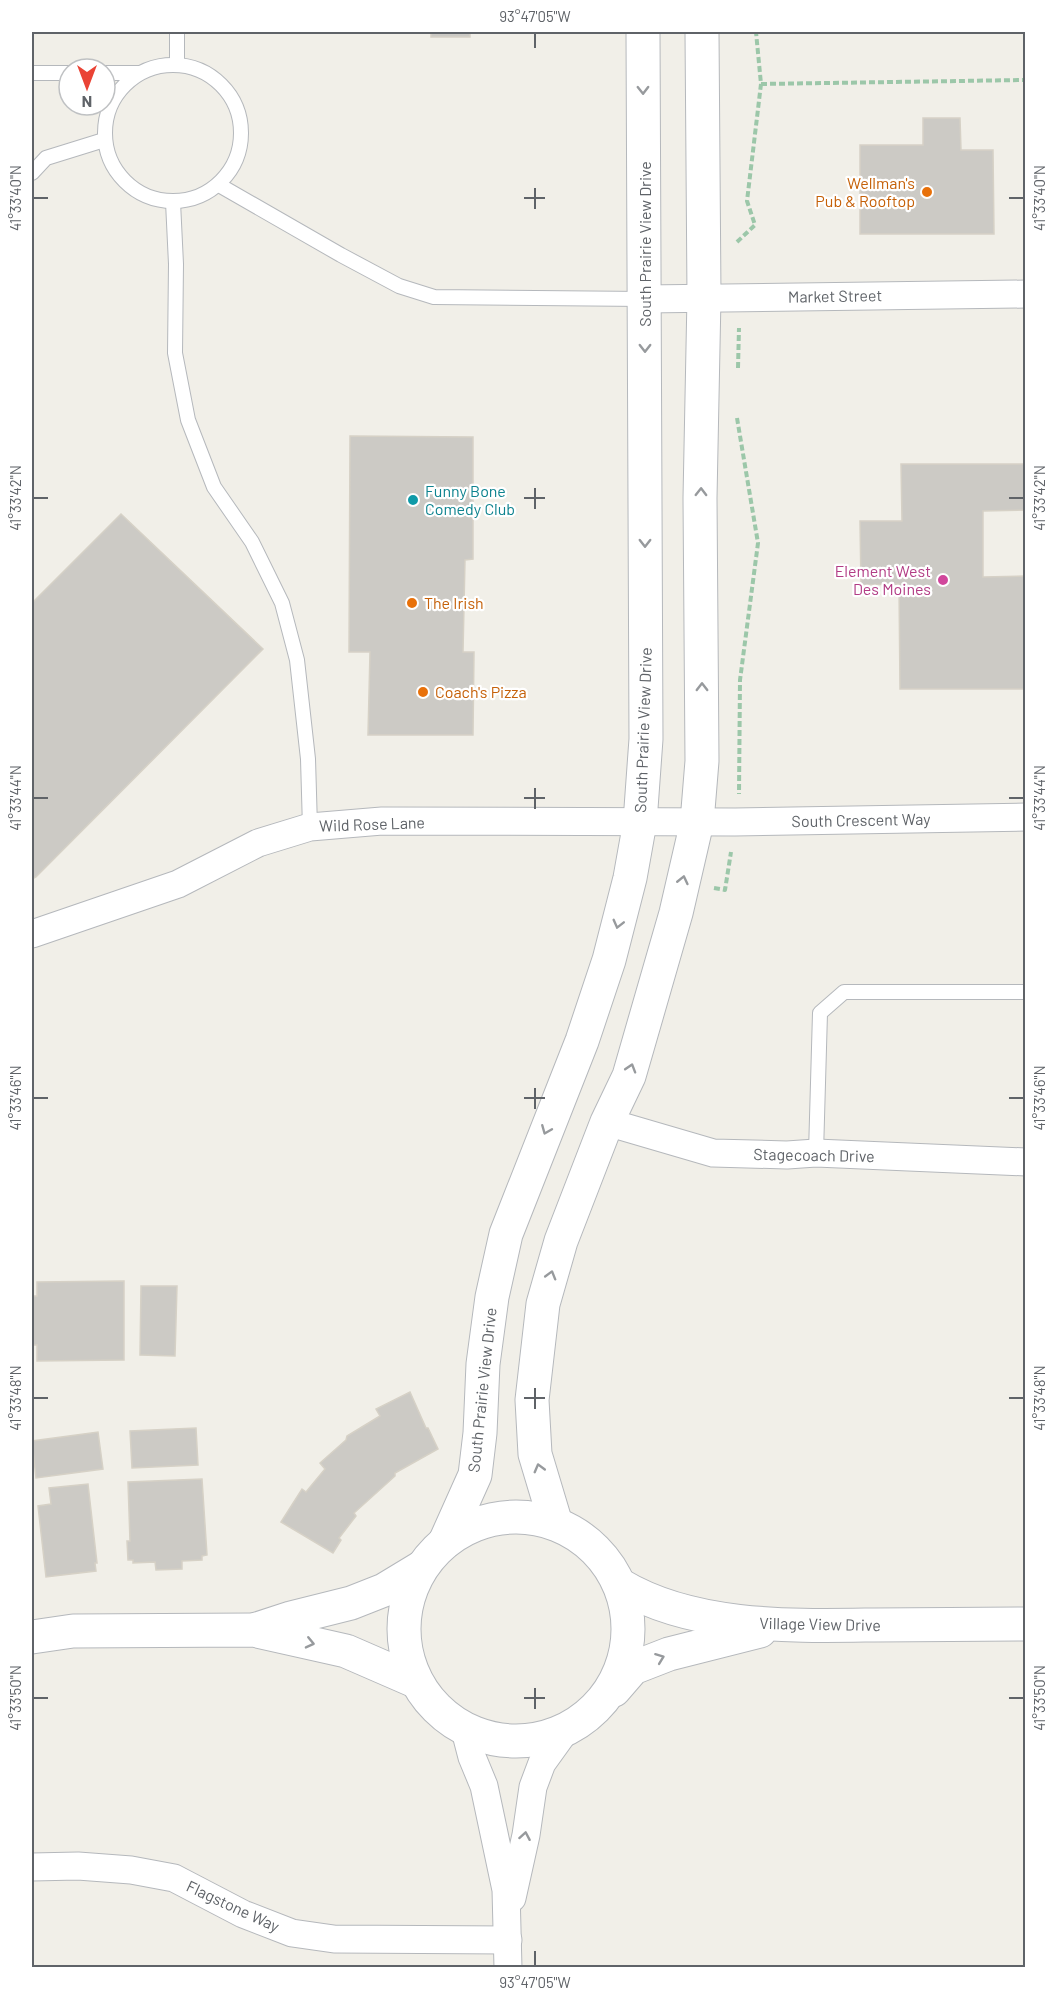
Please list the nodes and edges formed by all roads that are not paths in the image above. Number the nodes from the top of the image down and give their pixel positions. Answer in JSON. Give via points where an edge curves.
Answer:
{"nodes":[{"id":1,"x":177,"y":32,"type":"edge"},
{"id":2,"x":643,"y":32,"type":"edge"},
{"id":3,"x":702,"y":32,"type":"edge"},
{"id":4,"x":177,"y":64,"type":"junction"},
{"id":5,"x":32,"y":73,"type":"edge"},
{"id":6,"x":57,"y":73,"type":"edge"},
{"id":7,"x":117,"y":73,"type":"edge"},
{"id":8,"x":139,"y":73,"type":"junction"},
{"id":9,"x":104,"y":140,"type":"junction"},
{"id":10,"x":32,"y":173,"type":"edge"},
{"id":11,"x":219,"y":184,"type":"junction"},
{"id":12,"x":173,"y":202,"type":"junction"},
{"id":13,"x":1026,"y":294,"type":"edge"},
{"id":14,"x":704,"y":297,"type":"junction"},
{"id":15,"x":645,"y":299,"type":"junction"},
{"id":16,"x":1026,"y":817,"type":"edge"},
{"id":17,"x":640,"y":822,"type":"junction"},
{"id":18,"x":697,"y":822,"type":"junction"},
{"id":19,"x":310,"y":827,"type":"junction"},
{"id":20,"x":32,"y":934,"type":"edge"},
{"id":21,"x":1026,"y":992,"type":"edge"},
{"id":22,"x":608,"y":1122,"type":"junction"},
{"id":23,"x":816,"y":1154,"type":"junction"},
{"id":24,"x":1026,"y":1161,"type":"edge"},
{"id":25,"x":556,"y":1524,"type":"junction"},
{"id":26,"x":445,"y":1542,"type":"junction"},
{"id":27,"x":422,"y":1567,"type":"junction"},
{"id":28,"x":620,"y":1585,"type":"junction"},
{"id":29,"x":1026,"y":1624,"type":"edge"},
{"id":30,"x":779,"y":1626,"type":"junction"},
{"id":31,"x":253,"y":1630,"type":"junction"},
{"id":32,"x":32,"y":1637,"type":"edge"},
{"id":33,"x":415,"y":1681,"type":"junction"},
{"id":34,"x":600,"y":1706,"type":"junction"},
{"id":35,"x":465,"y":1730,"type":"junction"},
{"id":36,"x":565,"y":1731,"type":"junction"},
{"id":37,"x":32,"y":1867,"type":"edge"},
{"id":38,"x":508,"y":1927,"type":"junction"},
{"id":39,"x":508,"y":1968,"type":"edge"}],
"edges":[{"from":1,"to":4,"type":"lane"},
{"from":2,"to":15,"type":"street","name":"South Prairie View Drive","one_way":true},
{"from":3,"to":14,"type":"street"},
{"from":4,"to":8,"type":"lane"},
{"from":4,"to":11,"type":"lane","via":[[204,72],[220,82],[235,102],[242,122],[241,145],[234,166]]},
{"from":5,"to":6,"type":"lane"},
{"from":7,"to":8,"type":"lane"},
{"from":8,"to":9,"type":"lane","via":[[120,88],[106,115]]},
{"from":9,"to":10,"type":"lane","via":[[46,158]]},
{"from":9,"to":12,"type":"lane","via":[[110,161],[125,182],[147,197]]},
{"from":11,"to":12,"type":"lane","via":[[198,197]]},
{"from":11,"to":15,"type":"lane","via":[[340,255],[399,286],[434,297]]},
{"from":12,"to":19,"type":"lane","via":[[175,353],[188,420],[214,488],[252,542],[282,603],[297,660],[308,759]]},
{"from":13,"to":14,"type":"street","name":"Market Street"},
{"from":14,"to":15,"type":"street","name":"Market Street"},
{"from":18,"to":14,"type":"street","one_way":true,"via":[[702,761],[700,498]]},
{"from":15,"to":17,"type":"street","name":"South Prairie View Drive","one_way":true,"via":[[646,739]]},
{"from":16,"to":18,"type":"street","name":"South Crescent Way"},
{"from":17,"to":18,"type":"street","name":"Wild Rose Lane"},
{"from":17,"to":19,"type":"street","name":"Wild Rose Lane","via":[[382,821]]},
{"from":17,"to":26,"type":"street","name":"South Prairie View Drive","one_way":true,"via":[[609,960],[582,1041],[506,1234],[483,1364],[475,1475]]},
{"from":22,"to":18,"type":"street","one_way":true,"via":[[629,1076],[676,913]]},
{"from":19,"to":20,"type":"street","name":"Wild Rose Lane","via":[[258,843],[178,884]]},
{"from":21,"to":23,"type":"lane","via":[[844,993],[820,1013]]},
{"from":22,"to":23,"type":"street","name":"Stagecoach Drive","via":[[712,1153]]},
{"from":25,"to":22,"type":"street","one_way":true,"via":[[535,1454],[532,1400],[543,1304],[561,1241]]},
{"from":23,"to":24,"type":"street","name":"Stagecoach Drive"},
{"from":25,"to":26,"type":"street","via":[[503,1517],[474,1525]]},
{"from":25,"to":28,"type":"street","via":[[592,1546],[608,1563]]},
{"from":26,"to":27,"type":"street"},
{"from":27,"to":31,"type":"street","via":[[384,1590],[351,1603]]},
{"from":27,"to":33,"type":"street","via":[[411,1589],[404,1618],[404,1646]]},
{"from":28,"to":30,"type":"street","name":"Village View Drive","via":[[665,1607]]},
{"from":28,"to":34,"type":"street","via":[[629,1616],[629,1641],[615,1685]]},
{"from":29,"to":30,"type":"street","name":"Village View Drive"},
{"from":34,"to":30,"type":"street","one_way":true,"via":[[633,1668],[669,1654]]},
{"from":31,"to":32,"type":"street","via":[[73,1631]]},
{"from":31,"to":33,"type":"street","one_way":true,"via":[[346,1651]]},
{"from":33,"to":35,"type":"street","via":[[442,1715]]},
{"from":34,"to":36,"type":"street"},
{"from":35,"to":36,"type":"street","via":[[498,1741],[532,1741]]},
{"from":35,"to":38,"type":"street","via":[[484,1786],[506,1890]]},
{"from":38,"to":36,"type":"street","one_way":true,"via":[[533,1787],[542,1763]]},
{"from":37,"to":38,"type":"street","name":"Flagstone Way","via":[[131,1870],[174,1878],[243,1914],[292,1933],[324,1938],[404,1941]]},
{"from":38,"to":39,"type":"street"}]}
